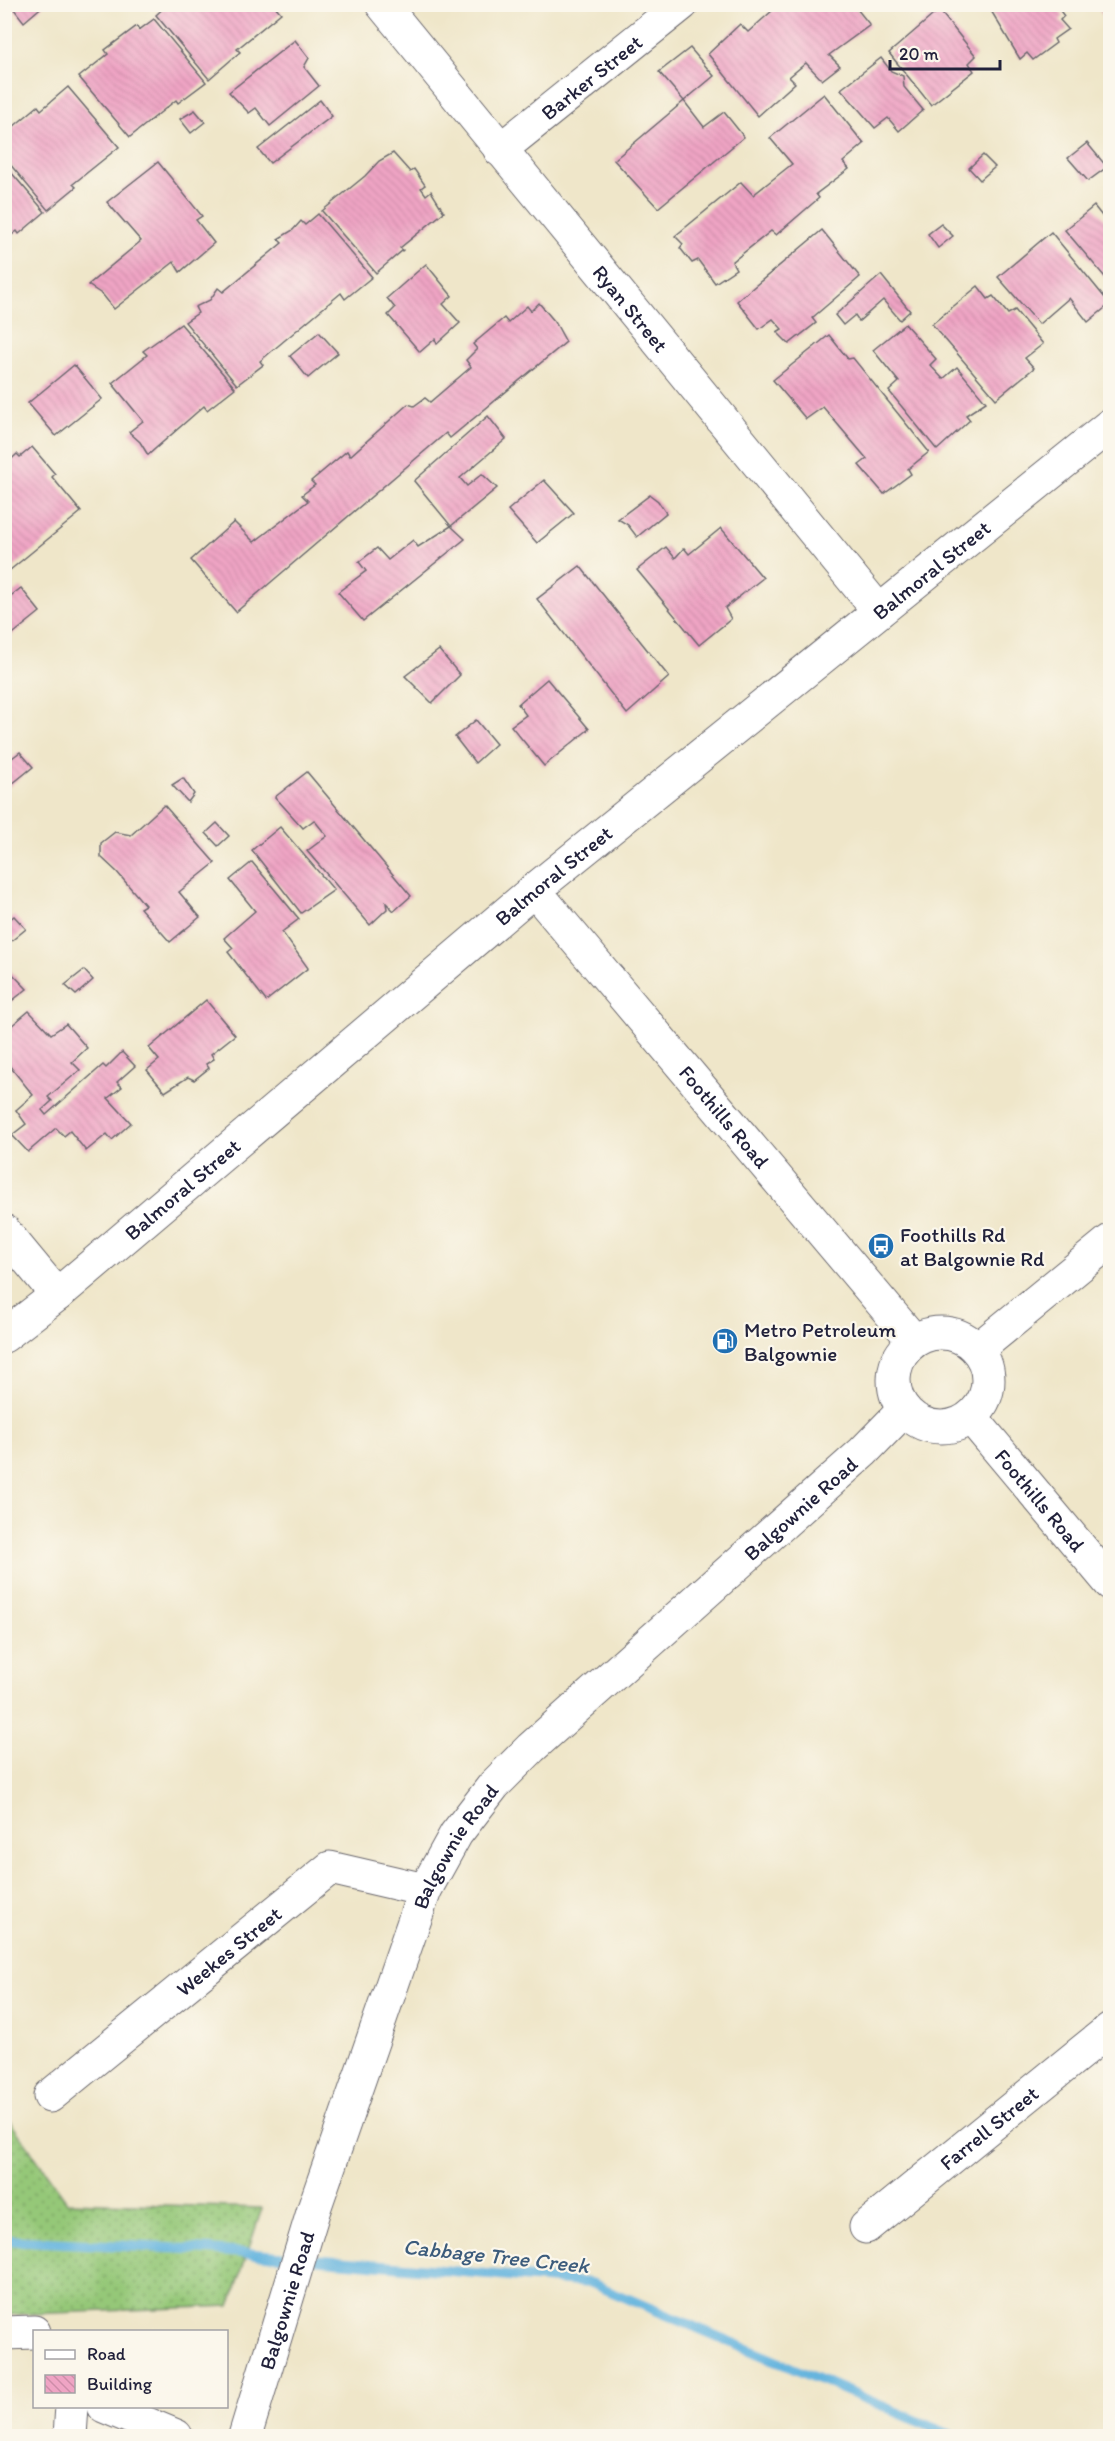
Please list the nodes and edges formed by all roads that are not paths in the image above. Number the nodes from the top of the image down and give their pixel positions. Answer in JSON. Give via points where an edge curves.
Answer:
{"nodes":[{"id":1,"x":381,"y":4,"type":"edge"},
{"id":2,"x":682,"y":4,"type":"edge"},
{"id":3,"x":500,"y":150,"type":"junction"},
{"id":4,"x":1110,"y":425,"type":"edge"},
{"id":5,"x":879,"y":611,"type":"junction"},
{"id":6,"x":534,"y":890,"type":"junction"},
{"id":7,"x":4,"y":1231,"type":"edge"},
{"id":8,"x":1110,"y":1240,"type":"edge"},
{"id":9,"x":57,"y":1295,"type":"junction"},
{"id":10,"x":4,"y":1336,"type":"edge"},
{"id":11,"x":914,"y":1341,"type":"junction"},
{"id":12,"x":978,"y":1349,"type":"junction"},
{"id":13,"x":904,"y":1410,"type":"junction"},
{"id":14,"x":971,"y":1417,"type":"junction"},
{"id":15,"x":1110,"y":1583,"type":"edge"},
{"id":16,"x":425,"y":1890,"type":"junction"},
{"id":17,"x":1110,"y":2029,"type":"edge"},
{"id":18,"x":50,"y":2096,"type":"dead end"},
{"id":19,"x":866,"y":2227,"type":"dead end"},
{"id":20,"x":33,"y":2332,"type":"edge"},
{"id":21,"x":4,"y":2333,"type":"edge"},
{"id":22,"x":72,"y":2408,"type":"edge"},
{"id":23,"x":109,"y":2408,"type":"edge"},
{"id":24,"x":70,"y":2436,"type":"edge"},
{"id":25,"x":176,"y":2436,"type":"edge"},
{"id":26,"x":245,"y":2436,"type":"edge"}],
"edges":[{"from":1,"to":3,"type":"street","name":"Ryan Street"},
{"from":2,"to":3,"type":"street","name":"Barker Street"},
{"from":3,"to":5,"type":"street","name":"Ryan Street"},
{"from":4,"to":5,"type":"street","name":"Balmoral Street"},
{"from":5,"to":6,"type":"street","name":"Balmoral Street"},
{"from":6,"to":9,"type":"street","name":"Balmoral Street"},
{"from":6,"to":11,"type":"street","name":"Foothills Road"},
{"from":7,"to":9,"type":"street"},
{"from":8,"to":12,"type":"street"},
{"from":9,"to":10,"type":"street","name":"Balmoral Street"},
{"from":11,"to":12,"type":"street","via":[[940,1332],[954,1334]]},
{"from":11,"to":13,"type":"street","via":[[903,1352],[893,1381]]},
{"from":12,"to":14,"type":"street","via":[[989,1376],[984,1399]]},
{"from":13,"to":14,"type":"street","via":[[915,1420],[944,1428]]},
{"from":13,"to":16,"type":"street","name":"Balgownie Road","via":[[494,1785],[456,1834]]},
{"from":14,"to":15,"type":"street","name":"Foothills Road"},
{"from":16,"to":18,"type":"street","name":"Weekes Street","via":[[330,1868]]},
{"from":16,"to":26,"type":"street","name":"Balgownie Road","via":[[314,2209]]},
{"from":17,"to":19,"type":"street","name":"Farrell Street"},
{"from":20,"to":21,"type":"street"},
{"from":22,"to":24,"type":"street"},
{"from":23,"to":25,"type":"street"}]}
